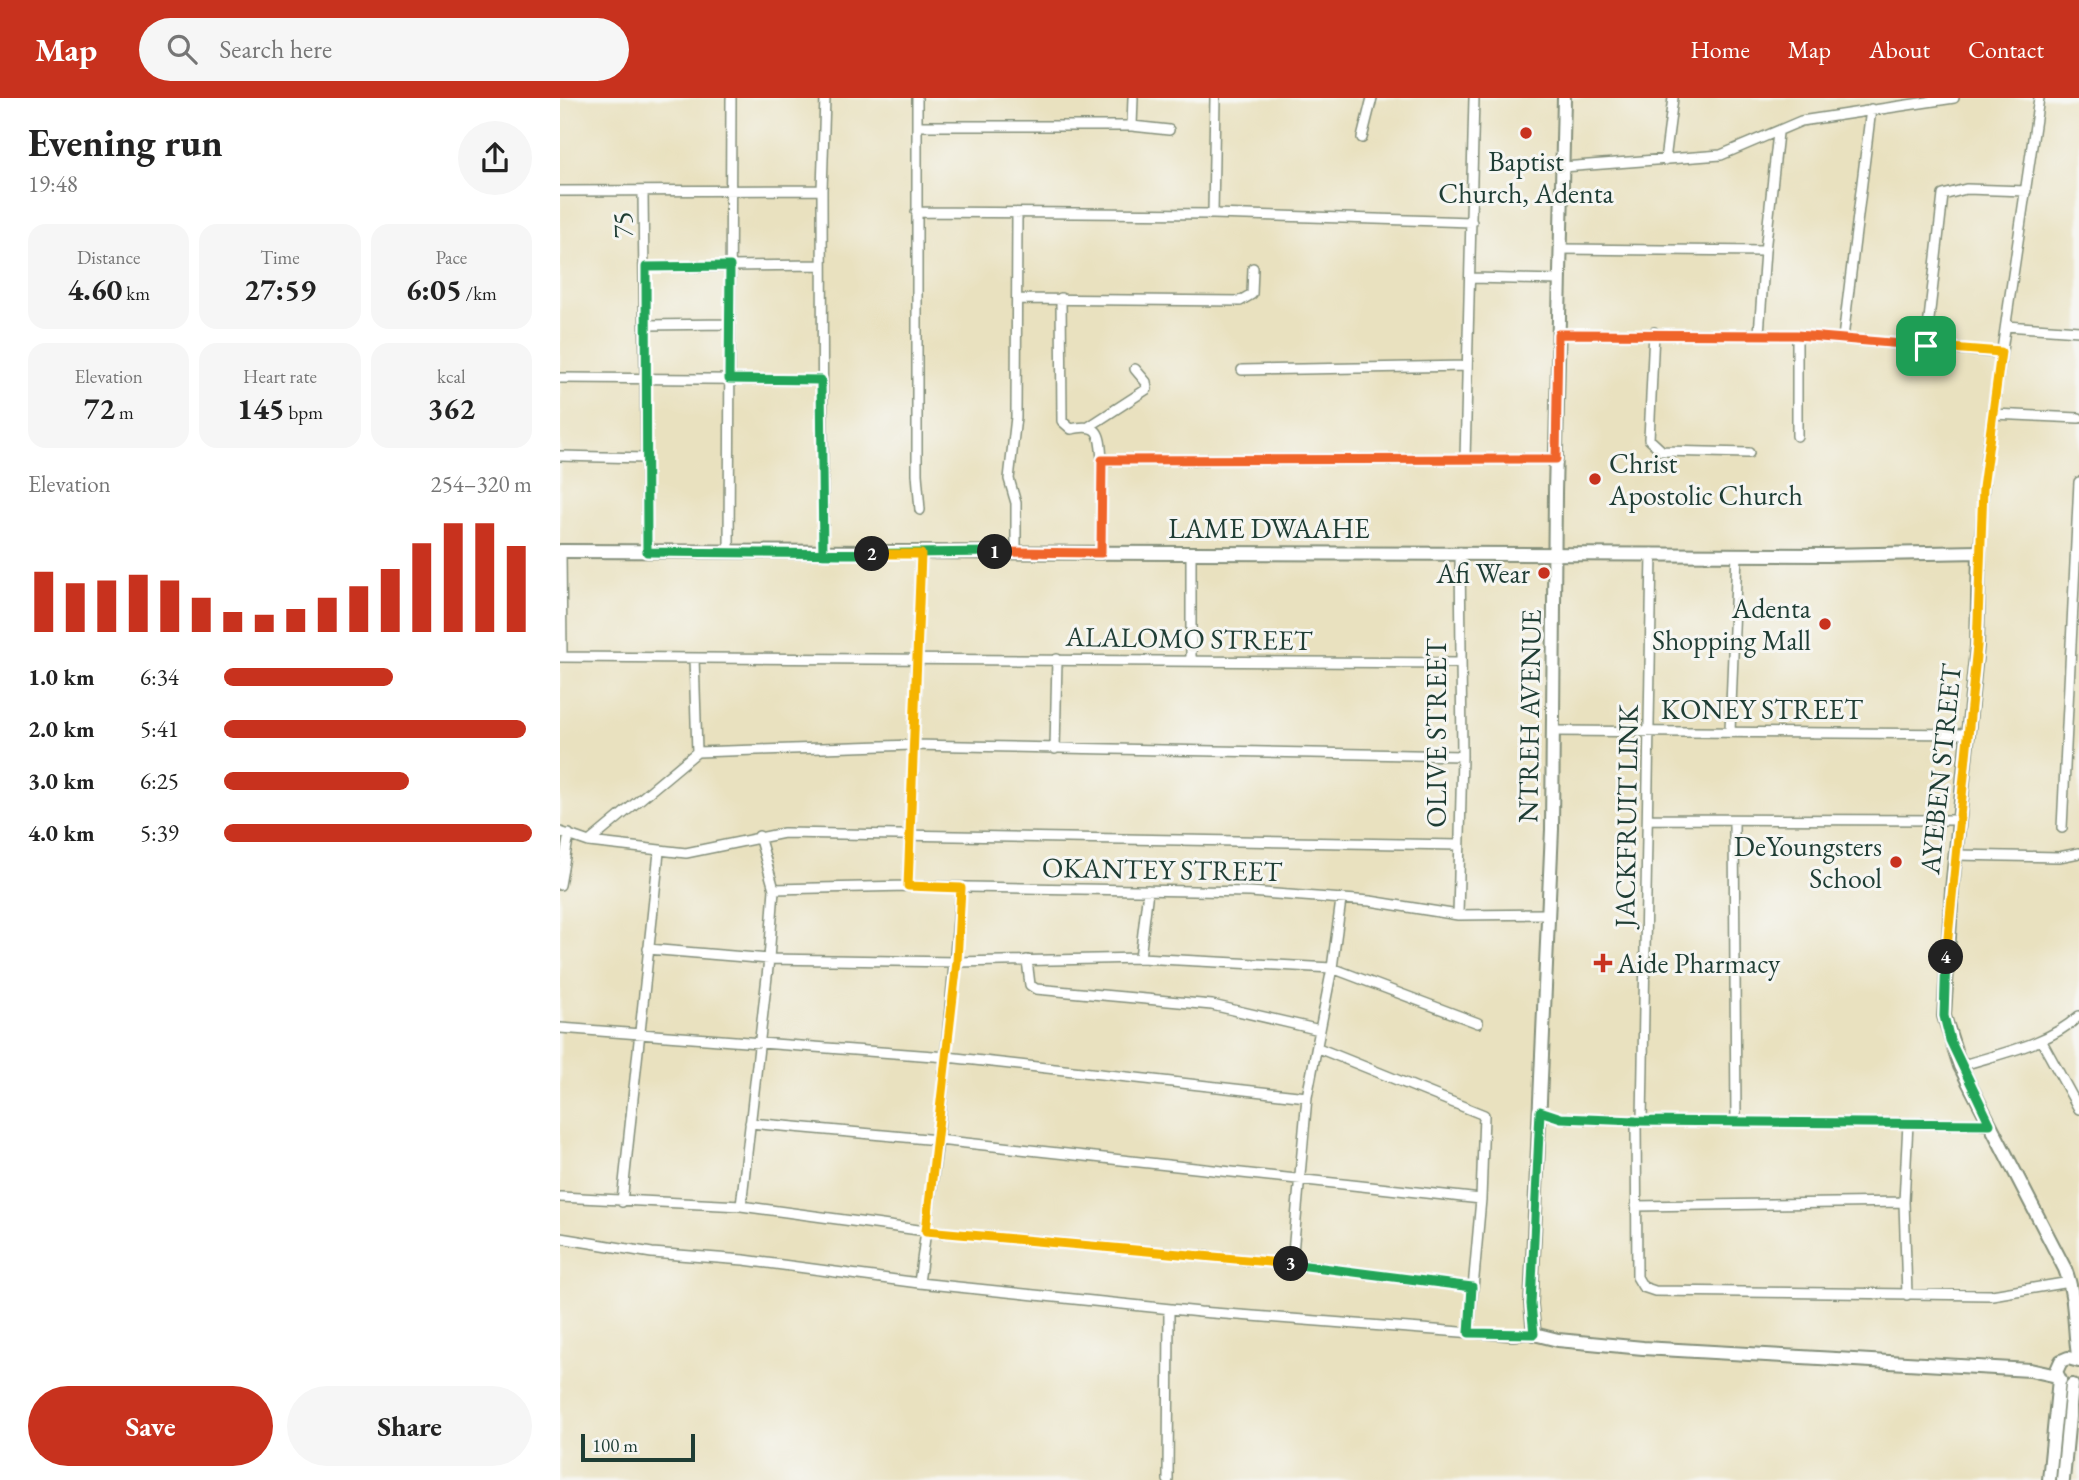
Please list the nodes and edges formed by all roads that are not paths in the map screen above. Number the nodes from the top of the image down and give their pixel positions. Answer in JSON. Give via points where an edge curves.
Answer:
{"nodes":[{"id":1,"x":731,"y":98,"type":"edge"},
{"id":2,"x":825,"y":98,"type":"edge"},
{"id":3,"x":917,"y":98,"type":"edge"},
{"id":4,"x":1133,"y":98,"type":"edge"},
{"id":5,"x":1215,"y":98,"type":"edge"},
{"id":6,"x":1372,"y":98,"type":"edge"},
{"id":7,"x":1474,"y":98,"type":"edge"},
{"id":8,"x":1564,"y":98,"type":"edge"},
{"id":9,"x":1673,"y":98,"type":"edge"},
{"id":10,"x":1954,"y":98,"type":"edge"},
{"id":11,"x":2039,"y":98,"type":"edge"},
{"id":12,"x":1871,"y":109,"type":"junction"},
{"id":13,"x":1132,"y":126,"type":"junction"},
{"id":14,"x":917,"y":127,"type":"junction"},
{"id":15,"x":1169,"y":130,"type":"dead end"},
{"id":16,"x":1778,"y":133,"type":"junction"},
{"id":17,"x":1362,"y":138,"type":"dead end"},
{"id":18,"x":1665,"y":160,"type":"junction"},
{"id":19,"x":1563,"y":167,"type":"junction"},
{"id":20,"x":729,"y":190,"type":"junction"},
{"id":21,"x":822,"y":190,"type":"junction"},
{"id":22,"x":560,"y":191,"type":"edge"},
{"id":23,"x":643,"y":191,"type":"junction"},
{"id":24,"x":2026,"y":191,"type":"junction"},
{"id":25,"x":916,"y":212,"type":"junction"},
{"id":26,"x":1017,"y":213,"type":"junction"},
{"id":27,"x":1213,"y":214,"type":"junction"},
{"id":28,"x":1472,"y":222,"type":"junction"},
{"id":29,"x":1560,"y":249,"type":"junction"},
{"id":30,"x":1765,"y":251,"type":"junction"},
{"id":31,"x":822,"y":265,"type":"junction"},
{"id":32,"x":730,"y":266,"type":"junction"},
{"id":33,"x":646,"y":267,"type":"junction"},
{"id":34,"x":1253,"y":268,"type":"dead end"},
{"id":35,"x":1472,"y":278,"type":"junction"},
{"id":36,"x":1560,"y":281,"type":"junction"},
{"id":37,"x":1060,"y":298,"type":"junction"},
{"id":38,"x":1017,"y":299,"type":"junction"},
{"id":39,"x":730,"y":324,"type":"junction"},
{"id":40,"x":646,"y":325,"type":"junction"},
{"id":41,"x":2006,"y":326,"type":"junction"},
{"id":42,"x":2079,"y":331,"type":"edge"},
{"id":43,"x":1654,"y":332,"type":"junction"},
{"id":44,"x":1558,"y":334,"type":"junction"},
{"id":45,"x":1759,"y":334,"type":"junction"},
{"id":46,"x":1797,"y":335,"type":"junction"},
{"id":47,"x":1843,"y":338,"type":"junction"},
{"id":48,"x":1926,"y":346,"type":"junction"},
{"id":49,"x":2001,"y":352,"type":"junction"},
{"id":50,"x":1467,"y":366,"type":"junction"},
{"id":51,"x":1135,"y":369,"type":"dead end"},
{"id":52,"x":1242,"y":370,"type":"dead end"},
{"id":53,"x":560,"y":378,"type":"edge"},
{"id":54,"x":645,"y":379,"type":"junction"},
{"id":55,"x":729,"y":379,"type":"junction"},
{"id":56,"x":821,"y":380,"type":"junction"},
{"id":57,"x":1993,"y":414,"type":"junction"},
{"id":58,"x":2079,"y":418,"type":"edge"},
{"id":59,"x":1090,"y":426,"type":"junction"},
{"id":60,"x":1797,"y":436,"type":"dead end"},
{"id":61,"x":1749,"y":453,"type":"dead end"},
{"id":62,"x":560,"y":456,"type":"edge"},
{"id":63,"x":645,"y":458,"type":"junction"},
{"id":64,"x":1465,"y":458,"type":"junction"},
{"id":65,"x":1556,"y":459,"type":"junction"},
{"id":66,"x":1102,"y":460,"type":"junction"},
{"id":67,"x":2079,"y":482,"type":"edge"},
{"id":68,"x":920,"y":510,"type":"dead end"},
{"id":69,"x":561,"y":551,"type":"edge"},
{"id":70,"x":647,"y":552,"type":"junction"},
{"id":71,"x":1016,"y":552,"type":"junction"},
{"id":72,"x":1460,"y":552,"type":"junction"},
{"id":73,"x":1979,"y":552,"type":"junction"},
{"id":74,"x":729,"y":553,"type":"junction"},
{"id":75,"x":1101,"y":553,"type":"junction"},
{"id":76,"x":1191,"y":553,"type":"junction"},
{"id":77,"x":1555,"y":553,"type":"junction"},
{"id":78,"x":1653,"y":553,"type":"junction"},
{"id":79,"x":823,"y":554,"type":"junction"},
{"id":80,"x":921,"y":554,"type":"junction"},
{"id":81,"x":1737,"y":554,"type":"junction"},
{"id":82,"x":561,"y":657,"type":"edge"},
{"id":83,"x":917,"y":657,"type":"junction"},
{"id":84,"x":694,"y":658,"type":"junction"},
{"id":85,"x":1057,"y":659,"type":"junction"},
{"id":86,"x":1191,"y":660,"type":"junction"},
{"id":87,"x":1460,"y":663,"type":"junction"},
{"id":88,"x":1554,"y":731,"type":"junction"},
{"id":89,"x":1650,"y":731,"type":"junction"},
{"id":90,"x":1730,"y":731,"type":"junction"},
{"id":91,"x":1969,"y":734,"type":"junction"},
{"id":92,"x":913,"y":745,"type":"junction"},
{"id":93,"x":1055,"y":749,"type":"junction"},
{"id":94,"x":697,"y":752,"type":"junction"},
{"id":95,"x":1462,"y":755,"type":"junction"},
{"id":96,"x":1649,"y":819,"type":"junction"},
{"id":97,"x":1959,"y":820,"type":"junction"},
{"id":98,"x":1734,"y":821,"type":"junction"},
{"id":99,"x":2062,"y":828,"type":"dead end"},
{"id":100,"x":565,"y":833,"type":"edge"},
{"id":101,"x":912,"y":834,"type":"junction"},
{"id":102,"x":759,"y":836,"type":"junction"},
{"id":103,"x":589,"y":842,"type":"junction"},
{"id":104,"x":1458,"y":845,"type":"junction"},
{"id":105,"x":659,"y":852,"type":"junction"},
{"id":106,"x":2079,"y":853,"type":"edge"},
{"id":107,"x":1956,"y":855,"type":"junction"},
{"id":108,"x":560,"y":886,"type":"edge"},
{"id":109,"x":908,"y":886,"type":"junction"},
{"id":110,"x":961,"y":888,"type":"junction"},
{"id":111,"x":774,"y":889,"type":"junction"},
{"id":112,"x":1148,"y":890,"type":"junction"},
{"id":113,"x":1340,"y":900,"type":"junction"},
{"id":114,"x":1548,"y":914,"type":"junction"},
{"id":115,"x":1458,"y":915,"type":"junction"},
{"id":116,"x":648,"y":949,"type":"junction"},
{"id":117,"x":1140,"y":958,"type":"junction"},
{"id":118,"x":769,"y":959,"type":"junction"},
{"id":119,"x":1027,"y":960,"type":"junction"},
{"id":120,"x":957,"y":962,"type":"junction"},
{"id":121,"x":1332,"y":968,"type":"junction"},
{"id":122,"x":2079,"y":1016,"type":"edge"},
{"id":123,"x":1478,"y":1023,"type":"dead end"},
{"id":124,"x":560,"y":1028,"type":"edge"},
{"id":125,"x":2066,"y":1028,"type":"junction"},
{"id":126,"x":1320,"y":1030,"type":"junction"},
{"id":127,"x":2079,"y":1031,"type":"edge"},
{"id":128,"x":642,"y":1035,"type":"junction"},
{"id":129,"x":2041,"y":1040,"type":"junction"},
{"id":130,"x":757,"y":1041,"type":"junction"},
{"id":131,"x":1318,"y":1048,"type":"junction"},
{"id":132,"x":947,"y":1057,"type":"junction"},
{"id":133,"x":1960,"y":1066,"type":"junction"},
{"id":134,"x":1307,"y":1097,"type":"junction"},
{"id":135,"x":2079,"y":1109,"type":"edge"},
{"id":136,"x":1540,"y":1111,"type":"junction"},
{"id":137,"x":1639,"y":1121,"type":"junction"},
{"id":138,"x":1736,"y":1121,"type":"junction"},
{"id":139,"x":750,"y":1123,"type":"junction"},
{"id":140,"x":1908,"y":1123,"type":"junction"},
{"id":141,"x":1990,"y":1124,"type":"junction"},
{"id":142,"x":938,"y":1140,"type":"junction"},
{"id":143,"x":1299,"y":1181,"type":"junction"},
{"id":144,"x":560,"y":1197,"type":"edge"},
{"id":145,"x":1482,"y":1199,"type":"junction"},
{"id":146,"x":622,"y":1202,"type":"junction"},
{"id":147,"x":1905,"y":1202,"type":"junction"},
{"id":148,"x":741,"y":1206,"type":"junction"},
{"id":149,"x":1636,"y":1206,"type":"junction"},
{"id":150,"x":926,"y":1231,"type":"junction"},
{"id":151,"x":560,"y":1238,"type":"edge"},
{"id":152,"x":1292,"y":1264,"type":"junction"},
{"id":153,"x":2070,"y":1282,"type":"junction"},
{"id":154,"x":919,"y":1283,"type":"junction"},
{"id":155,"x":1472,"y":1287,"type":"junction"},
{"id":156,"x":1907,"y":1295,"type":"junction"},
{"id":157,"x":2077,"y":1303,"type":"edge"},
{"id":158,"x":1169,"y":1309,"type":"junction"},
{"id":159,"x":1469,"y":1333,"type":"junction"},
{"id":160,"x":1534,"y":1334,"type":"junction"},
{"id":161,"x":2078,"y":1351,"type":"edge"},
{"id":162,"x":2060,"y":1370,"type":"junction"},
{"id":163,"x":2076,"y":1384,"type":"edge"},
{"id":164,"x":1168,"y":1480,"type":"edge"},
{"id":165,"x":2049,"y":1480,"type":"edge"},
{"id":166,"x":2063,"y":1480,"type":"edge"}],
"edges":[{"from":1,"to":20,"type":"street"},
{"from":2,"to":21,"type":"street"},
{"from":3,"to":14,"type":"street"},
{"from":4,"to":13,"type":"street"},
{"from":5,"to":27,"type":"street"},
{"from":6,"to":17,"type":"street"},
{"from":7,"to":28,"type":"street"},
{"from":8,"to":19,"type":"street","name":"NTREH AVENUE"},
{"from":9,"to":18,"type":"street"},
{"from":10,"to":12,"type":"street"},
{"from":11,"to":24,"type":"street"},
{"from":12,"to":16,"type":"street","via":[[1801,121]]},
{"from":12,"to":47,"type":"street"},
{"from":13,"to":14,"type":"street"},
{"from":13,"to":15,"type":"street"},
{"from":14,"to":25,"type":"street"},
{"from":16,"to":18,"type":"street","via":[[1721,155]]},
{"from":16,"to":30,"type":"street"},
{"from":18,"to":19,"type":"street"},
{"from":19,"to":29,"type":"street","name":"NTREH AVENUE"},
{"from":20,"to":21,"type":"street"},
{"from":20,"to":23,"type":"street"},
{"from":20,"to":32,"type":"street"},
{"from":21,"to":31,"type":"street"},
{"from":22,"to":23,"type":"street"},
{"from":23,"to":33,"type":"street","name":"75"},
{"from":24,"to":41,"type":"street"},
{"from":24,"to":48,"type":"street","via":[[1966,188],[1943,195]]},
{"from":25,"to":26,"type":"street"},
{"from":25,"to":68,"type":"street"},
{"from":26,"to":27,"type":"street"},
{"from":26,"to":38,"type":"street"},
{"from":27,"to":28,"type":"street"},
{"from":28,"to":35,"type":"street"},
{"from":29,"to":30,"type":"street"},
{"from":29,"to":36,"type":"street","name":"NTREH AVENUE"},
{"from":30,"to":45,"type":"street"},
{"from":31,"to":32,"type":"street"},
{"from":31,"to":56,"type":"street"},
{"from":32,"to":33,"type":"street"},
{"from":32,"to":39,"type":"street"},
{"from":33,"to":40,"type":"street","name":"75"},
{"from":34,"to":37,"type":"street","via":[[1252,294],[1240,301]]},
{"from":35,"to":36,"type":"street"},
{"from":35,"to":50,"type":"street"},
{"from":36,"to":44,"type":"street","name":"NTREH AVENUE"},
{"from":37,"to":38,"type":"street"},
{"from":37,"to":59,"type":"street","via":[[1062,421],[1071,429]]},
{"from":38,"to":71,"type":"street","via":[[1016,418],[1009,466],[1016,503]]},
{"from":39,"to":40,"type":"street"},
{"from":39,"to":55,"type":"street"},
{"from":40,"to":54,"type":"street","name":"75"},
{"from":41,"to":42,"type":"street"},
{"from":41,"to":49,"type":"street"},
{"from":43,"to":44,"type":"street"},
{"from":43,"to":45,"type":"street"},
{"from":43,"to":61,"type":"street","via":[[1649,439],[1653,445],[1662,451]]},
{"from":44,"to":65,"type":"street","name":"NTREH AVENUE"},
{"from":45,"to":46,"type":"street"},
{"from":46,"to":47,"type":"street"},
{"from":46,"to":60,"type":"street"},
{"from":47,"to":48,"type":"street"},
{"from":48,"to":49,"type":"street"},
{"from":49,"to":57,"type":"street"},
{"from":50,"to":52,"type":"street"},
{"from":50,"to":64,"type":"street"},
{"from":51,"to":59,"type":"street","via":[[1147,390]]},
{"from":53,"to":54,"type":"street"},
{"from":54,"to":55,"type":"street"},
{"from":54,"to":63,"type":"street","name":"75"},
{"from":55,"to":56,"type":"street"},
{"from":55,"to":74,"type":"street"},
{"from":56,"to":79,"type":"street"},
{"from":57,"to":58,"type":"street"},
{"from":57,"to":73,"type":"street"},
{"from":59,"to":66,"type":"street","via":[[1100,439]]},
{"from":62,"to":63,"type":"street"},
{"from":63,"to":70,"type":"street","name":"75"},
{"from":64,"to":65,"type":"street"},
{"from":64,"to":66,"type":"street"},
{"from":65,"to":77,"type":"street","name":"NTREH AVENUE"},
{"from":66,"to":75,"type":"street"},
{"from":67,"to":99,"type":"street"},
{"from":69,"to":70,"type":"street","name":"LAME DWAAHE"},
{"from":69,"to":82,"type":"street"},
{"from":70,"to":74,"type":"street","name":"LAME DWAAHE"},
{"from":71,"to":75,"type":"street","name":"LAME DWAAHE"},
{"from":71,"to":80,"type":"street","name":"LAME DWAAHE"},
{"from":72,"to":76,"type":"street","name":"LAME DWAAHE"},
{"from":72,"to":77,"type":"street","name":"LAME DWAAHE"},
{"from":72,"to":87,"type":"street","name":"OLIVE STREET"},
{"from":73,"to":81,"type":"street","name":"LAME DWAAHE"},
{"from":73,"to":91,"type":"street","name":"AYEBEN STREET"},
{"from":74,"to":79,"type":"street","name":"LAME DWAAHE"},
{"from":75,"to":76,"type":"street","name":"LAME DWAAHE"},
{"from":76,"to":86,"type":"street"},
{"from":77,"to":78,"type":"street","name":"LAME DWAAHE"},
{"from":77,"to":88,"type":"street","name":"NTREH AVENUE"},
{"from":78,"to":81,"type":"street","name":"LAME DWAAHE"},
{"from":78,"to":89,"type":"street","name":"JACKFRUIT LINK"},
{"from":79,"to":80,"type":"street","name":"LAME DWAAHE"},
{"from":80,"to":83,"type":"street"},
{"from":81,"to":90,"type":"street"},
{"from":82,"to":84,"type":"street","name":"ALALOMO STREET"},
{"from":83,"to":84,"type":"street","name":"ALALOMO STREET"},
{"from":83,"to":85,"type":"street","name":"ALALOMO STREET"},
{"from":83,"to":92,"type":"street"},
{"from":84,"to":94,"type":"street"},
{"from":85,"to":86,"type":"street","name":"ALALOMO STREET"},
{"from":85,"to":93,"type":"street"},
{"from":86,"to":87,"type":"street","name":"ALALOMO STREET"},
{"from":87,"to":95,"type":"street","name":"OLIVE STREET"},
{"from":88,"to":89,"type":"street","name":"KONEY STREET"},
{"from":88,"to":114,"type":"street","name":"NTREH AVENUE"},
{"from":89,"to":90,"type":"street","name":"KONEY STREET"},
{"from":89,"to":96,"type":"street","name":"JACKFRUIT LINK"},
{"from":90,"to":91,"type":"street","name":"KONEY STREET"},
{"from":91,"to":97,"type":"street","name":"AYEBEN STREET"},
{"from":92,"to":93,"type":"street"},
{"from":92,"to":94,"type":"street"},
{"from":92,"to":101,"type":"street"},
{"from":93,"to":95,"type":"street"},
{"from":94,"to":103,"type":"street"},
{"from":95,"to":104,"type":"street","name":"OLIVE STREET"},
{"from":96,"to":98,"type":"street"},
{"from":96,"to":137,"type":"street","name":"JACKFRUIT LINK"},
{"from":97,"to":98,"type":"street"},
{"from":97,"to":107,"type":"street","name":"AYEBEN STREET"},
{"from":98,"to":138,"type":"street"},
{"from":100,"to":103,"type":"street"},
{"from":100,"to":108,"type":"street"},
{"from":101,"to":102,"type":"street"},
{"from":101,"to":104,"type":"street"},
{"from":101,"to":109,"type":"street"},
{"from":102,"to":105,"type":"street","via":[[705,850]]},
{"from":102,"to":111,"type":"street"},
{"from":103,"to":105,"type":"street"},
{"from":104,"to":115,"type":"street","name":"OLIVE STREET"},
{"from":105,"to":116,"type":"street"},
{"from":106,"to":107,"type":"street","via":[[2059,857]]},
{"from":107,"to":133,"type":"street","name":"AYEBEN STREET","via":[[1944,1016]]},
{"from":109,"to":110,"type":"street","name":"OKANTEY STREET"},
{"from":109,"to":111,"type":"street","name":"OKANTEY STREET"},
{"from":110,"to":112,"type":"street","name":"OKANTEY STREET"},
{"from":110,"to":120,"type":"street"},
{"from":111,"to":118,"type":"street"},
{"from":112,"to":113,"type":"street","name":"OKANTEY STREET"},
{"from":112,"to":117,"type":"street"},
{"from":113,"to":115,"type":"street","name":"OKANTEY STREET"},
{"from":113,"to":121,"type":"street"},
{"from":114,"to":115,"type":"street","name":"OKANTEY STREET"},
{"from":114,"to":136,"type":"street","name":"NTREH AVENUE"},
{"from":116,"to":118,"type":"street"},
{"from":116,"to":128,"type":"street"},
{"from":117,"to":119,"type":"street"},
{"from":117,"to":121,"type":"street"},
{"from":118,"to":120,"type":"street"},
{"from":118,"to":130,"type":"street"},
{"from":119,"to":120,"type":"street"},
{"from":119,"to":126,"type":"street","via":[[1030,985],[1036,989],[1212,1005]]},
{"from":120,"to":132,"type":"street"},
{"from":121,"to":123,"type":"street"},
{"from":121,"to":126,"type":"street"},
{"from":122,"to":125,"type":"street"},
{"from":124,"to":128,"type":"street"},
{"from":125,"to":127,"type":"street"},
{"from":125,"to":129,"type":"street"},
{"from":126,"to":131,"type":"street"},
{"from":128,"to":130,"type":"street"},
{"from":128,"to":146,"type":"street"},
{"from":129,"to":133,"type":"street"},
{"from":129,"to":135,"type":"street"},
{"from":130,"to":132,"type":"street"},
{"from":130,"to":139,"type":"street"},
{"from":131,"to":134,"type":"street"},
{"from":131,"to":145,"type":"street","via":[[1484,1115]]},
{"from":132,"to":134,"type":"street"},
{"from":132,"to":142,"type":"street"},
{"from":133,"to":141,"type":"street","name":"AYEBEN STREET"},
{"from":134,"to":143,"type":"street"},
{"from":136,"to":137,"type":"street","via":[[1561,1118]]},
{"from":136,"to":160,"type":"street","name":"NTREH AVENUE","via":[[1531,1304]]},
{"from":137,"to":138,"type":"street"},
{"from":137,"to":149,"type":"street","name":"JACKFRUIT LINK"},
{"from":138,"to":140,"type":"street"},
{"from":139,"to":142,"type":"street"},
{"from":139,"to":148,"type":"street"},
{"from":140,"to":141,"type":"street"},
{"from":140,"to":147,"type":"street"},
{"from":141,"to":153,"type":"street","name":"AYEBEN STREET"},
{"from":142,"to":143,"type":"street"},
{"from":142,"to":150,"type":"street"},
{"from":143,"to":145,"type":"street"},
{"from":143,"to":152,"type":"street"},
{"from":144,"to":146,"type":"street"},
{"from":145,"to":155,"type":"street"},
{"from":146,"to":148,"type":"street"},
{"from":147,"to":149,"type":"street"},
{"from":147,"to":156,"type":"street"},
{"from":148,"to":150,"type":"street"},
{"from":149,"to":156,"type":"street","name":"JACKFRUIT LINK","via":[[1637,1277],[1643,1287],[1655,1291]]},
{"from":150,"to":152,"type":"street"},
{"from":150,"to":154,"type":"street"},
{"from":151,"to":154,"type":"street"},
{"from":152,"to":155,"type":"street"},
{"from":153,"to":156,"type":"street","via":[[1992,1295]]},
{"from":153,"to":157,"type":"street","name":"AYEBEN STREET"},
{"from":154,"to":158,"type":"street"},
{"from":155,"to":159,"type":"street"},
{"from":157,"to":161,"type":"street","name":"AYEBEN STREET"},
{"from":158,"to":159,"type":"street"},
{"from":158,"to":164,"type":"street"},
{"from":159,"to":160,"type":"street"},
{"from":160,"to":162,"type":"street","via":[[1643,1348]]},
{"from":161,"to":162,"type":"street"},
{"from":161,"to":162,"type":"street"},
{"from":162,"to":163,"type":"street"},
{"from":162,"to":165,"type":"street"},
{"from":163,"to":166,"type":"street"}]}
